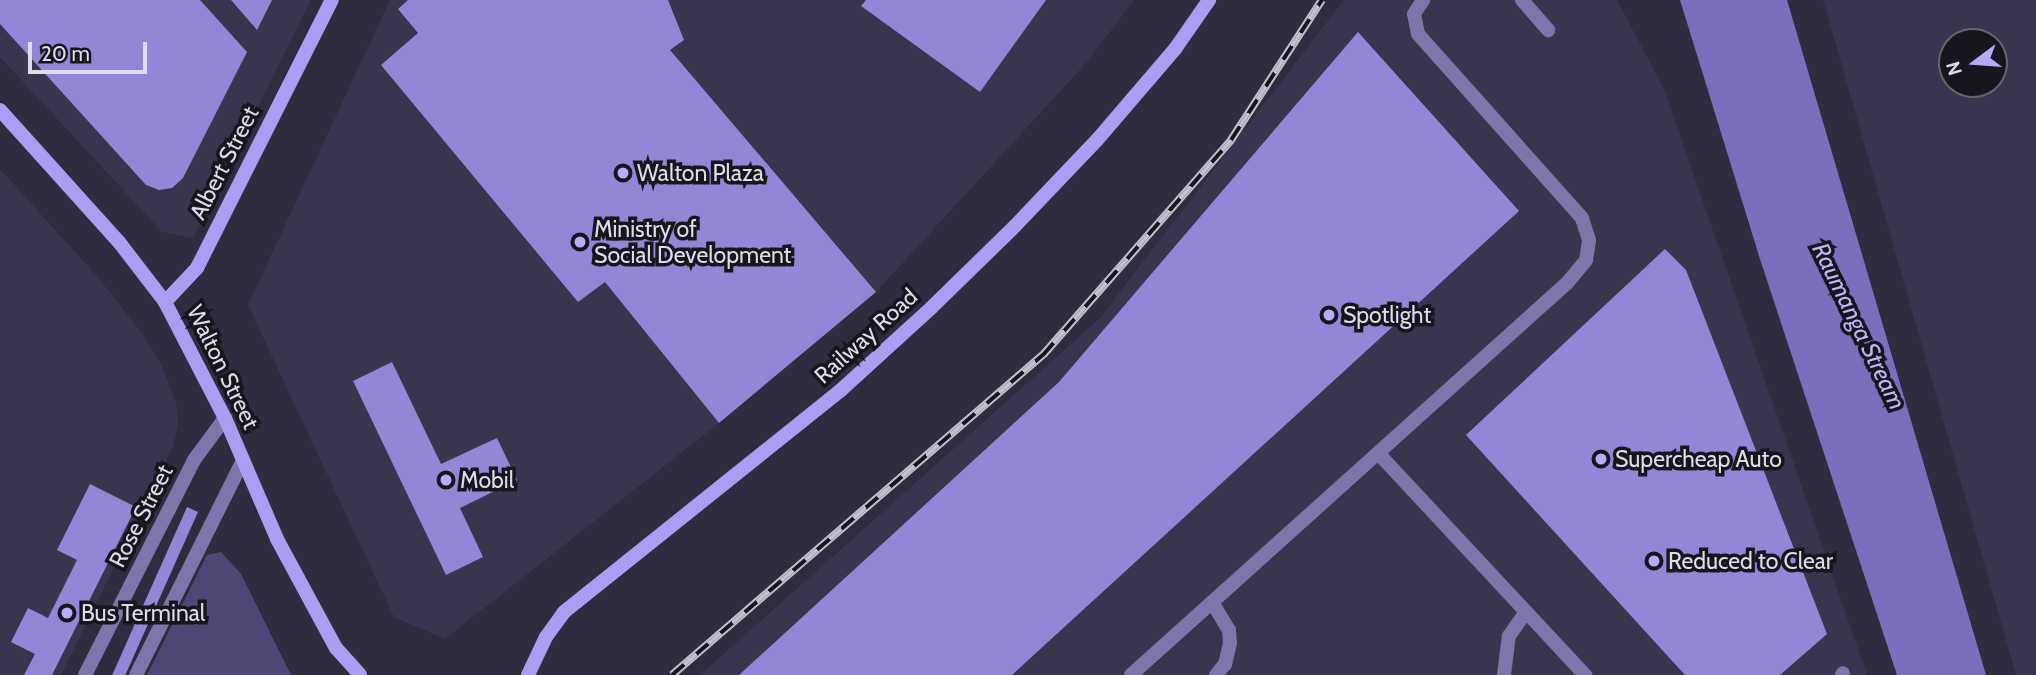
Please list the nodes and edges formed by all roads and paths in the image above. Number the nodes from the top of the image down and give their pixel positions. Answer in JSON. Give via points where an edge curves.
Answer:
{"nodes":[{"id":1,"x":332,"y":0,"type":"edge"},
{"id":2,"x":1209,"y":0,"type":"edge"},
{"id":3,"x":1423,"y":0,"type":"edge"},
{"id":4,"x":1522,"y":0,"type":"edge"},
{"id":5,"x":1548,"y":30,"type":"dead end"},
{"id":6,"x":0,"y":110,"type":"edge"},
{"id":7,"x":165,"y":302,"type":"junction"},
{"id":8,"x":225,"y":418,"type":"junction"},
{"id":9,"x":1378,"y":453,"type":"junction"},
{"id":10,"x":243,"y":460,"type":"junction"},
{"id":11,"x":1212,"y":602,"type":"junction"},
{"id":12,"x":1526,"y":612,"type":"junction"},
{"id":13,"x":85,"y":675,"type":"edge"},
{"id":14,"x":136,"y":675,"type":"edge"},
{"id":15,"x":360,"y":675,"type":"edge"},
{"id":16,"x":528,"y":675,"type":"edge"},
{"id":17,"x":1130,"y":675,"type":"edge"},
{"id":18,"x":1216,"y":675,"type":"edge"},
{"id":19,"x":1504,"y":675,"type":"edge"},
{"id":20,"x":1585,"y":675,"type":"edge"}],
"edges":[{"from":1,"to":7,"type":"street","name":"Albert Street","via":[[197,268]]},
{"from":2,"to":16,"type":"street","name":"Railway Road","via":[[1175,49],[1097,140],[1006,235],[841,390],[564,612],[545,637]]},
{"from":3,"to":9,"type":"street","via":[[1414,14],[1418,34],[1575,210],[1588,228],[1589,251],[1567,283]]},
{"from":4,"to":5,"type":"street"},
{"from":6,"to":7,"type":"street","name":"Walton Street","via":[[119,242]]},
{"from":7,"to":8,"type":"street","name":"Walton Street"},
{"from":8,"to":10,"type":"street","name":"Walton Street"},
{"from":8,"to":13,"type":"street","name":"Rose Street","via":[[194,460]]},
{"from":9,"to":11,"type":"street"},
{"from":9,"to":12,"type":"street"},
{"from":10,"to":14,"type":"street"},
{"from":10,"to":15,"type":"street","name":"Walton Street","via":[[277,539],[316,612],[336,648]]},
{"from":11,"to":17,"type":"street"},
{"from":11,"to":18,"type":"street","via":[[1225,622],[1230,643],[1225,664]]},
{"from":12,"to":19,"type":"street","via":[[1509,636]]},
{"from":12,"to":20,"type":"street"}]}
